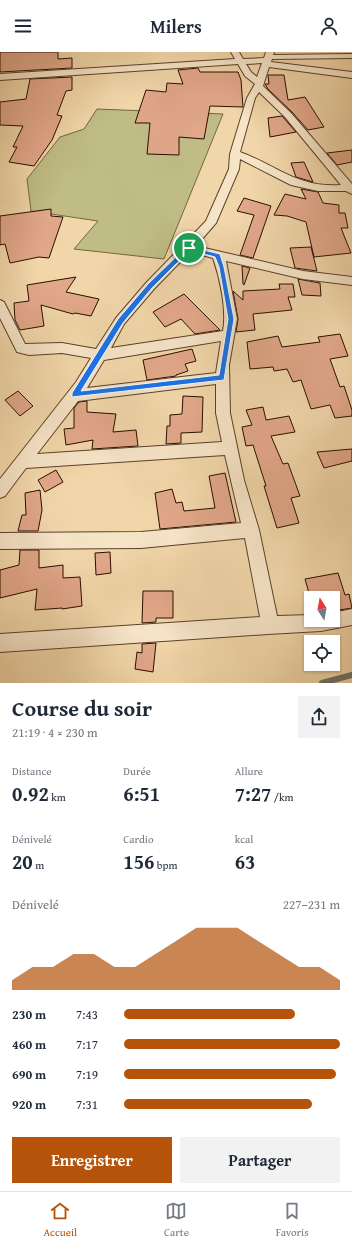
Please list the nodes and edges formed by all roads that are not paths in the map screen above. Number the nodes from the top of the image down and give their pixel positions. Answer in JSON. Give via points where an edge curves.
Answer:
{"nodes":[{"id":1,"x":234,"y":52,"type":"edge"},
{"id":2,"x":352,"y":56,"type":"edge"},
{"id":3,"x":268,"y":58,"type":"edge"},
{"id":4,"x":241,"y":61,"type":"junction"},
{"id":5,"x":352,"y":75,"type":"edge"},
{"id":6,"x":0,"y":77,"type":"edge"},
{"id":7,"x":258,"y":85,"type":"junction"},
{"id":8,"x":235,"y":154,"type":"junction"},
{"id":9,"x":350,"y":189,"type":"edge"},
{"id":10,"x":189,"y":248,"type":"junction"},
{"id":11,"x":218,"y":255,"type":"junction"},
{"id":12,"x":352,"y":281,"type":"edge"},
{"id":13,"x":0,"y":305,"type":"edge"},
{"id":14,"x":229,"y":335,"type":"junction"},
{"id":15,"x":99,"y":355,"type":"junction"},
{"id":16,"x":222,"y":378,"type":"junction"},
{"id":17,"x":75,"y":395,"type":"junction"},
{"id":18,"x":230,"y":448,"type":"junction"},
{"id":19,"x":21,"y":462,"type":"junction"},
{"id":20,"x":0,"y":491,"type":"edge"},
{"id":21,"x":250,"y":530,"type":"junction"},
{"id":22,"x":0,"y":541,"type":"edge"},
{"id":23,"x":352,"y":617,"type":"edge"},
{"id":24,"x":270,"y":625,"type":"junction"},
{"id":25,"x":0,"y":643,"type":"edge"}],
"edges":[{"from":1,"to":4,"type":"street"},
{"from":2,"to":3,"type":"street"},
{"from":3,"to":4,"type":"street"},
{"from":3,"to":5,"type":"street","via":[[299,69]]},
{"from":3,"to":7,"type":"street"},
{"from":4,"to":6,"type":"street"},
{"from":4,"to":7,"type":"street"},
{"from":7,"to":8,"type":"street","via":[[251,98]]},
{"from":7,"to":9,"type":"street","via":[[288,115]]},
{"from":8,"to":9,"type":"street","via":[[296,182],[336,190]]},
{"from":8,"to":10,"type":"street","via":[[234,169],[211,223]]},
{"from":10,"to":11,"type":"street"},
{"from":10,"to":15,"type":"street","via":[[125,315]]},
{"from":11,"to":12,"type":"street","via":[[303,275]]},
{"from":11,"to":14,"type":"street","via":[[231,319]]},
{"from":13,"to":15,"type":"street","via":[[21,348],[74,349]]},
{"from":14,"to":15,"type":"street"},
{"from":14,"to":16,"type":"street"},
{"from":15,"to":17,"type":"street"},
{"from":16,"to":17,"type":"street"},
{"from":16,"to":18,"type":"street","via":[[223,413]]},
{"from":17,"to":19,"type":"street"},
{"from":18,"to":19,"type":"street"},
{"from":18,"to":21,"type":"street"},
{"from":19,"to":20,"type":"street"},
{"from":21,"to":22,"type":"street","via":[[141,540]]},
{"from":21,"to":24,"type":"street"},
{"from":23,"to":24,"type":"street","via":[[338,622]]},
{"from":24,"to":25,"type":"street","via":[[218,631]]}]}
